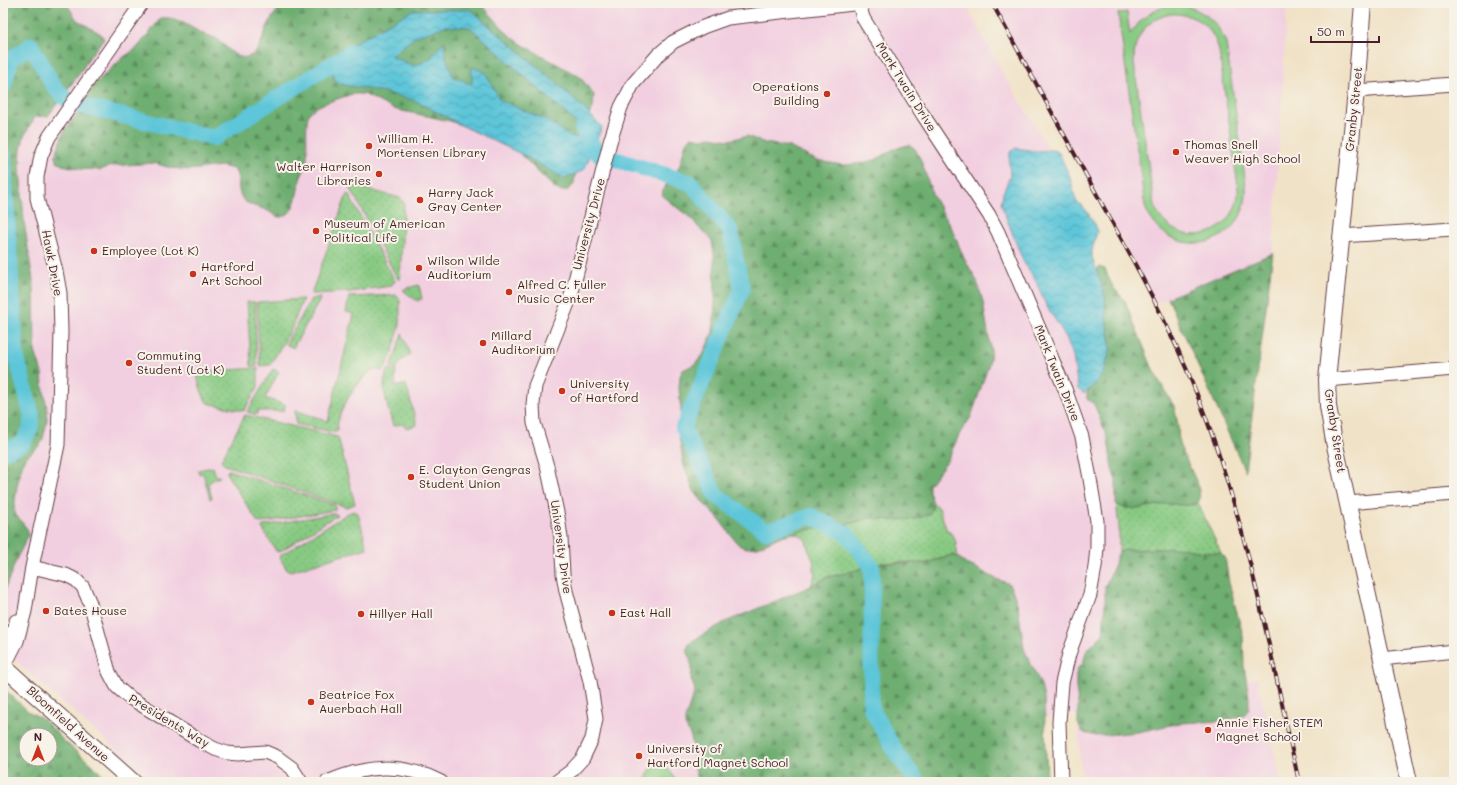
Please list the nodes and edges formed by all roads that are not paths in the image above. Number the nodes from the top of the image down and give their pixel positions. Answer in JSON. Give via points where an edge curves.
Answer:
{"nodes":[{"id":1,"x":142,"y":3,"type":"edge"},
{"id":2,"x":859,"y":3,"type":"edge"},
{"id":3,"x":862,"y":3,"type":"edge"},
{"id":4,"x":1363,"y":3,"type":"edge"},
{"id":5,"x":1454,"y":84,"type":"edge"},
{"id":6,"x":1356,"y":91,"type":"junction"},
{"id":7,"x":1454,"y":229,"type":"edge"},
{"id":8,"x":1340,"y":236,"type":"junction"},
{"id":9,"x":1454,"y":369,"type":"edge"},
{"id":10,"x":1327,"y":380,"type":"junction"},
{"id":11,"x":1454,"y":494,"type":"edge"},
{"id":12,"x":1348,"y":502,"type":"junction"},
{"id":13,"x":32,"y":567,"type":"junction"},
{"id":14,"x":26,"y":600,"type":"junction"},
{"id":15,"x":3,"y":643,"type":"edge"},
{"id":16,"x":1454,"y":651,"type":"edge"},
{"id":17,"x":1382,"y":659,"type":"junction"},
{"id":18,"x":4,"y":667,"type":"edge"},
{"id":19,"x":133,"y":782,"type":"edge"},
{"id":20,"x":301,"y":782,"type":"edge"},
{"id":21,"x":327,"y":782,"type":"edge"},
{"id":22,"x":441,"y":782,"type":"edge"},
{"id":23,"x":556,"y":782,"type":"edge"},
{"id":24,"x":1062,"y":782,"type":"edge"},
{"id":25,"x":1409,"y":782,"type":"edge"}],
"edges":[{"from":1,"to":13,"type":"street","name":"Hawk Drive","via":[[49,137],[41,156],[37,198],[56,271],[60,294],[61,332],[58,445]]},
{"from":2,"to":3,"type":"street"},
{"from":2,"to":23,"type":"street","name":"University Drive","via":[[728,18],[707,25],[681,37],[658,55],[633,84],[621,107],[571,296],[535,386],[533,404],[534,424],[547,466],[561,533],[566,591],[590,681],[596,719],[592,739],[583,758],[571,772]]},
{"from":2,"to":24,"type":"street","name":"Mark Twain Drive","via":[[863,18],[995,226],[1066,389],[1082,437],[1097,521],[1096,567],[1090,595],[1069,654],[1062,684],[1059,722]]},
{"from":4,"to":6,"type":"main road","name":"Granby Street"},
{"from":5,"to":6,"type":"street"},
{"from":6,"to":8,"type":"main road","name":"Granby Street"},
{"from":7,"to":8,"type":"street"},
{"from":8,"to":10,"type":"main road","name":"Granby Street"},
{"from":9,"to":10,"type":"street"},
{"from":10,"to":12,"type":"main road","name":"Granby Street","via":[[1334,441]]},
{"from":11,"to":12,"type":"street"},
{"from":12,"to":17,"type":"main road","name":"Granby Street"},
{"from":13,"to":14,"type":"street","name":"Hawk Drive"},
{"from":13,"to":20,"type":"street","name":"Presidents Way","via":[[66,575],[76,580],[83,588],[90,603],[109,672],[121,691],[156,715],[222,752],[265,752],[277,757],[292,768]]},
{"from":14,"to":15,"type":"street","name":"Hawk Drive","via":[[19,610],[15,629]]},
{"from":14,"to":18,"type":"street","name":"Hawk Drive","via":[[17,642]]},
{"from":16,"to":17,"type":"street"},
{"from":17,"to":25,"type":"main road","name":"Granby Street"},
{"from":18,"to":19,"type":"main road","name":"Bloomfield Avenue"},
{"from":21,"to":22,"type":"street","via":[[358,771],[390,768],[416,772]]}]}
